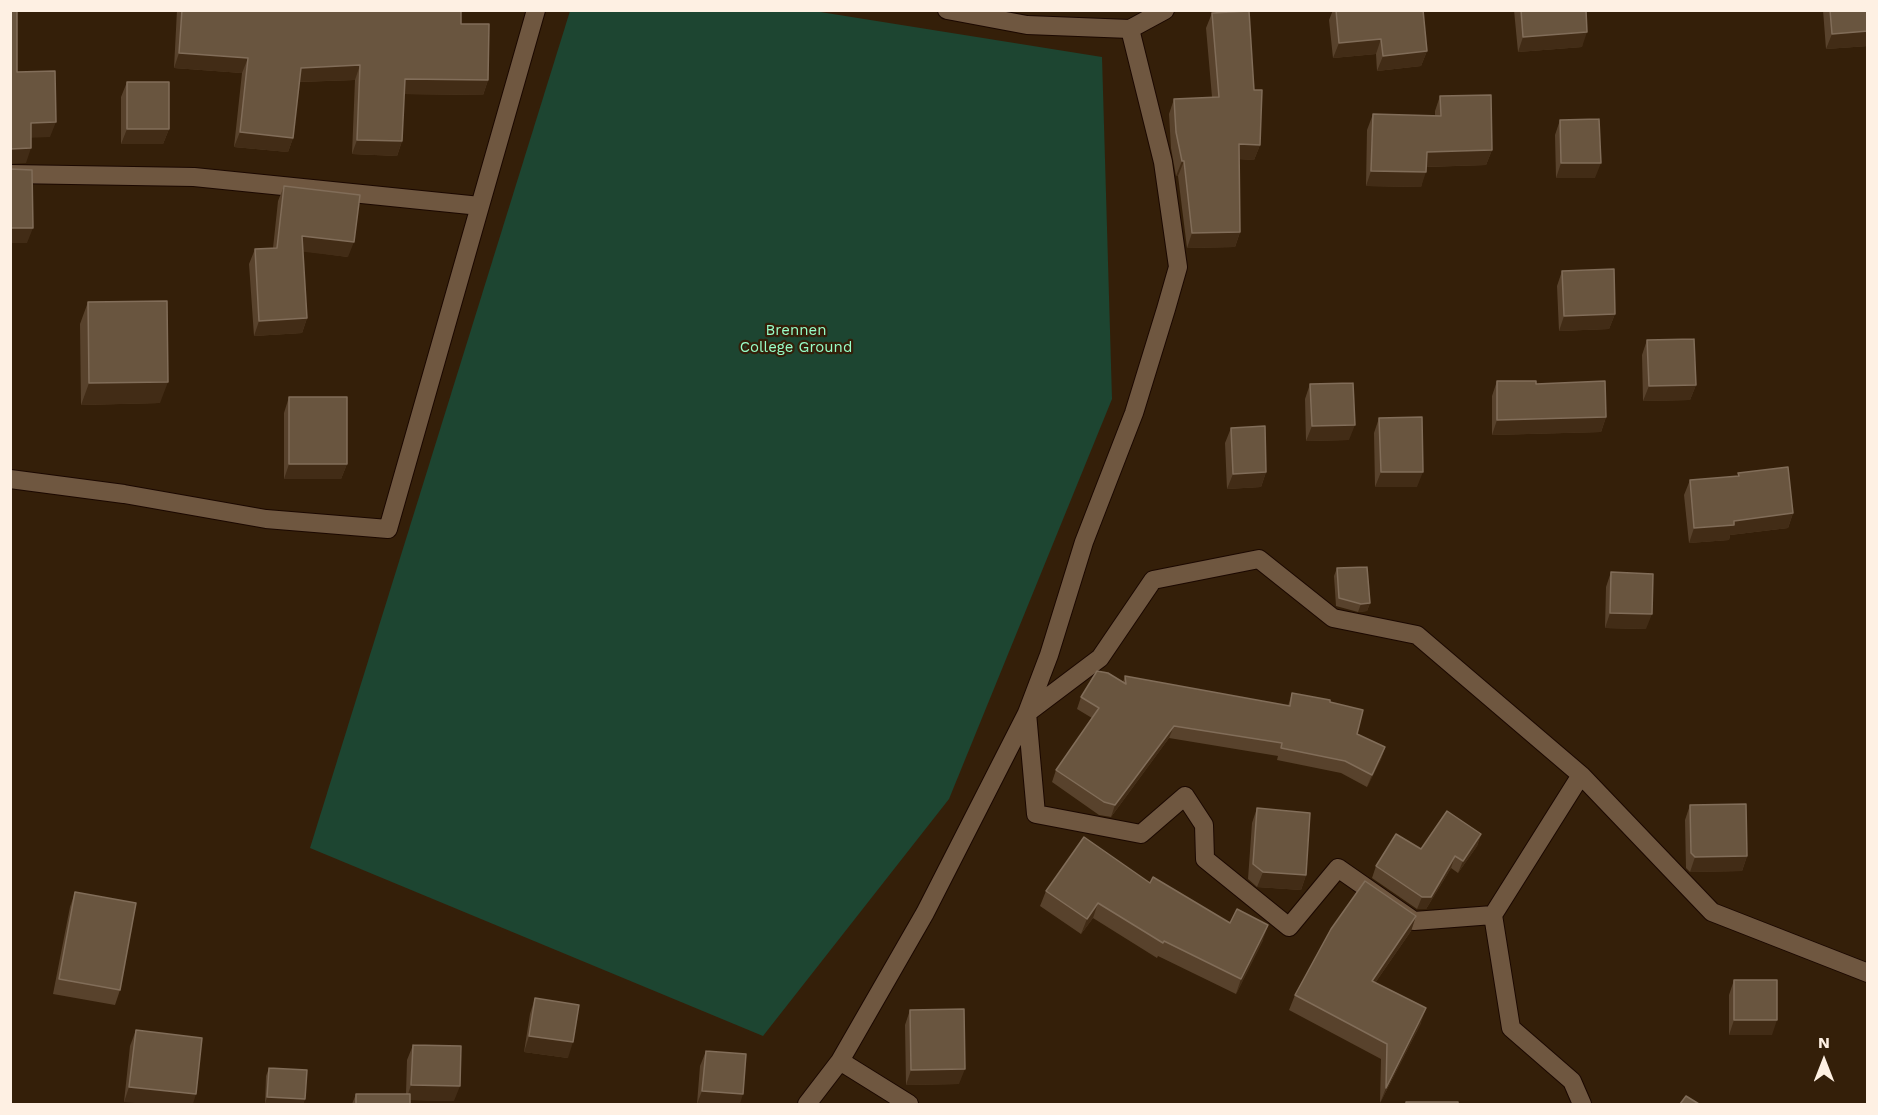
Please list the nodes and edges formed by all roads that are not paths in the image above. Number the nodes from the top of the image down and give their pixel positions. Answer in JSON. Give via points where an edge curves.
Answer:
{"nodes":[{"id":1,"x":536,"y":10,"type":"edge"},
{"id":2,"x":947,"y":10,"type":"edge"},
{"id":3,"x":1165,"y":10,"type":"edge"},
{"id":4,"x":1130,"y":29,"type":"junction"},
{"id":5,"x":10,"y":174,"type":"edge"},
{"id":6,"x":480,"y":206,"type":"junction"},
{"id":7,"x":10,"y":479,"type":"edge"},
{"id":8,"x":1027,"y":713,"type":"junction"},
{"id":9,"x":1581,"y":775,"type":"junction"},
{"id":10,"x":1493,"y":915,"type":"junction"},
{"id":11,"x":1868,"y":973,"type":"edge"},
{"id":12,"x":840,"y":1061,"type":"junction"},
{"id":13,"x":807,"y":1104,"type":"edge"},
{"id":14,"x":909,"y":1104,"type":"edge"},
{"id":15,"x":1582,"y":1104,"type":"edge"}],
"edges":[{"from":1,"to":6,"type":"street"},
{"from":2,"to":4,"type":"street","via":[[1027,25]]},
{"from":3,"to":4,"type":"street"},
{"from":4,"to":8,"type":"street","via":[[1163,162],[1178,267],[1134,412],[1084,542]]},
{"from":5,"to":6,"type":"street","via":[[194,177]]},
{"from":6,"to":7,"type":"street","via":[[388,529],[266,519]]},
{"from":8,"to":9,"type":"street","via":[[1100,658],[1153,580],[1258,559],[1334,618],[1417,635]]},
{"from":8,"to":10,"type":"street","via":[[1036,814],[1141,834],[1185,796],[1204,825],[1205,859],[1289,927],[1338,868],[1414,921]]},
{"from":8,"to":12,"type":"street","via":[[925,913]]},
{"from":9,"to":10,"type":"street"},
{"from":9,"to":11,"type":"street","via":[[1712,912]]},
{"from":10,"to":15,"type":"street","via":[[1511,1028],[1572,1081]]},
{"from":12,"to":13,"type":"street"},
{"from":12,"to":14,"type":"street"}]}
